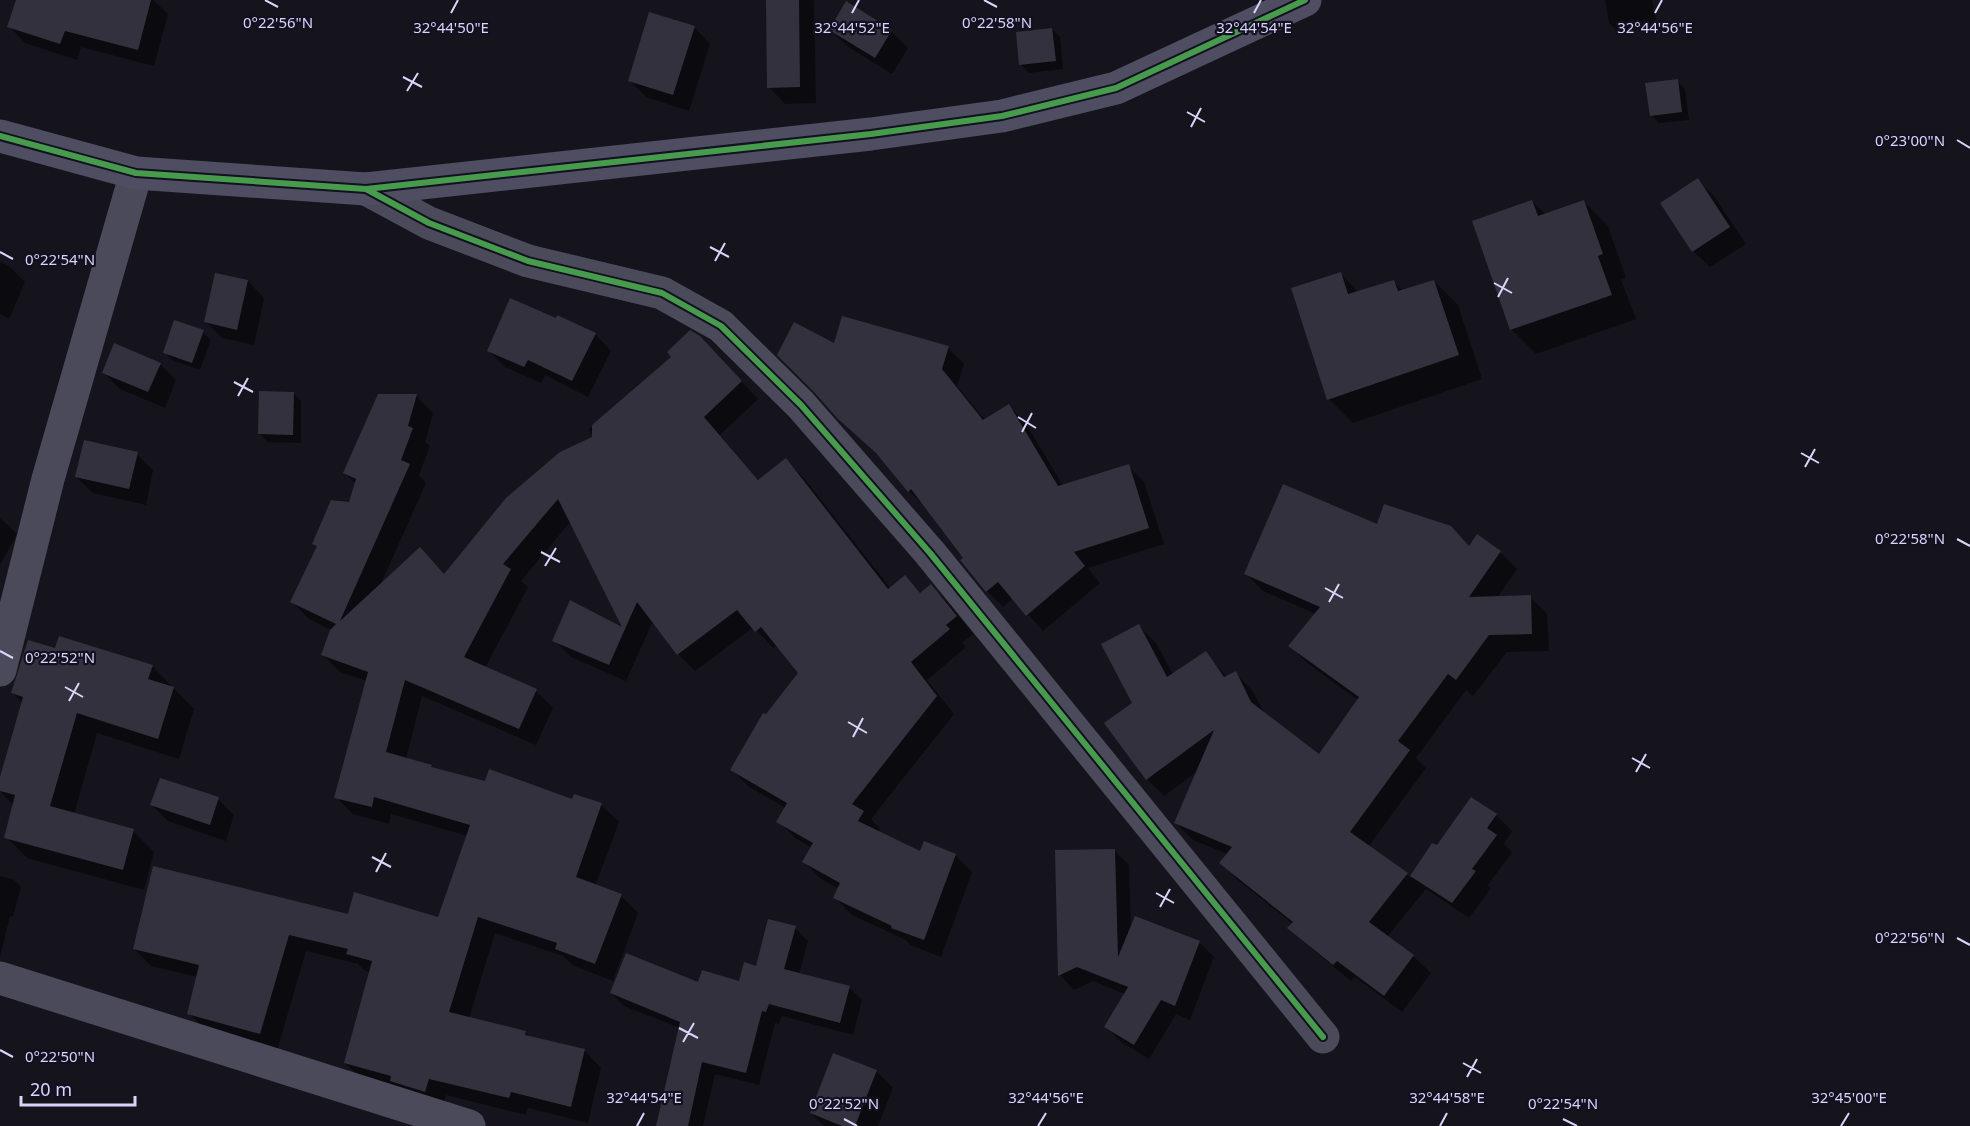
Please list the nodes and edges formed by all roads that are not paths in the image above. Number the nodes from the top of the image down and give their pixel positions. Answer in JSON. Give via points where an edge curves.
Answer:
{"nodes":[{"id":1,"x":1305,"y":0,"type":"edge"},
{"id":2,"x":0,"y":136,"type":"edge"},
{"id":3,"x":136,"y":173,"type":"junction"},
{"id":4,"x":366,"y":189,"type":"junction"},
{"id":5,"x":0,"y":670,"type":"edge"},
{"id":6,"x":0,"y":978,"type":"edge"},
{"id":7,"x":1323,"y":1037,"type":"dead end"},
{"id":8,"x":470,"y":1126,"type":"edge"}],
"edges":[{"from":1,"to":4,"type":"street","via":[[1116,88],[1002,116]]},
{"from":2,"to":3,"type":"street"},
{"from":3,"to":4,"type":"street"},
{"from":3,"to":5,"type":"street","via":[[48,479]]},
{"from":4,"to":7,"type":"street","via":[[429,223],[528,261],[662,293],[721,326],[801,405],[930,554]]},
{"from":6,"to":8,"type":"street"}]}
